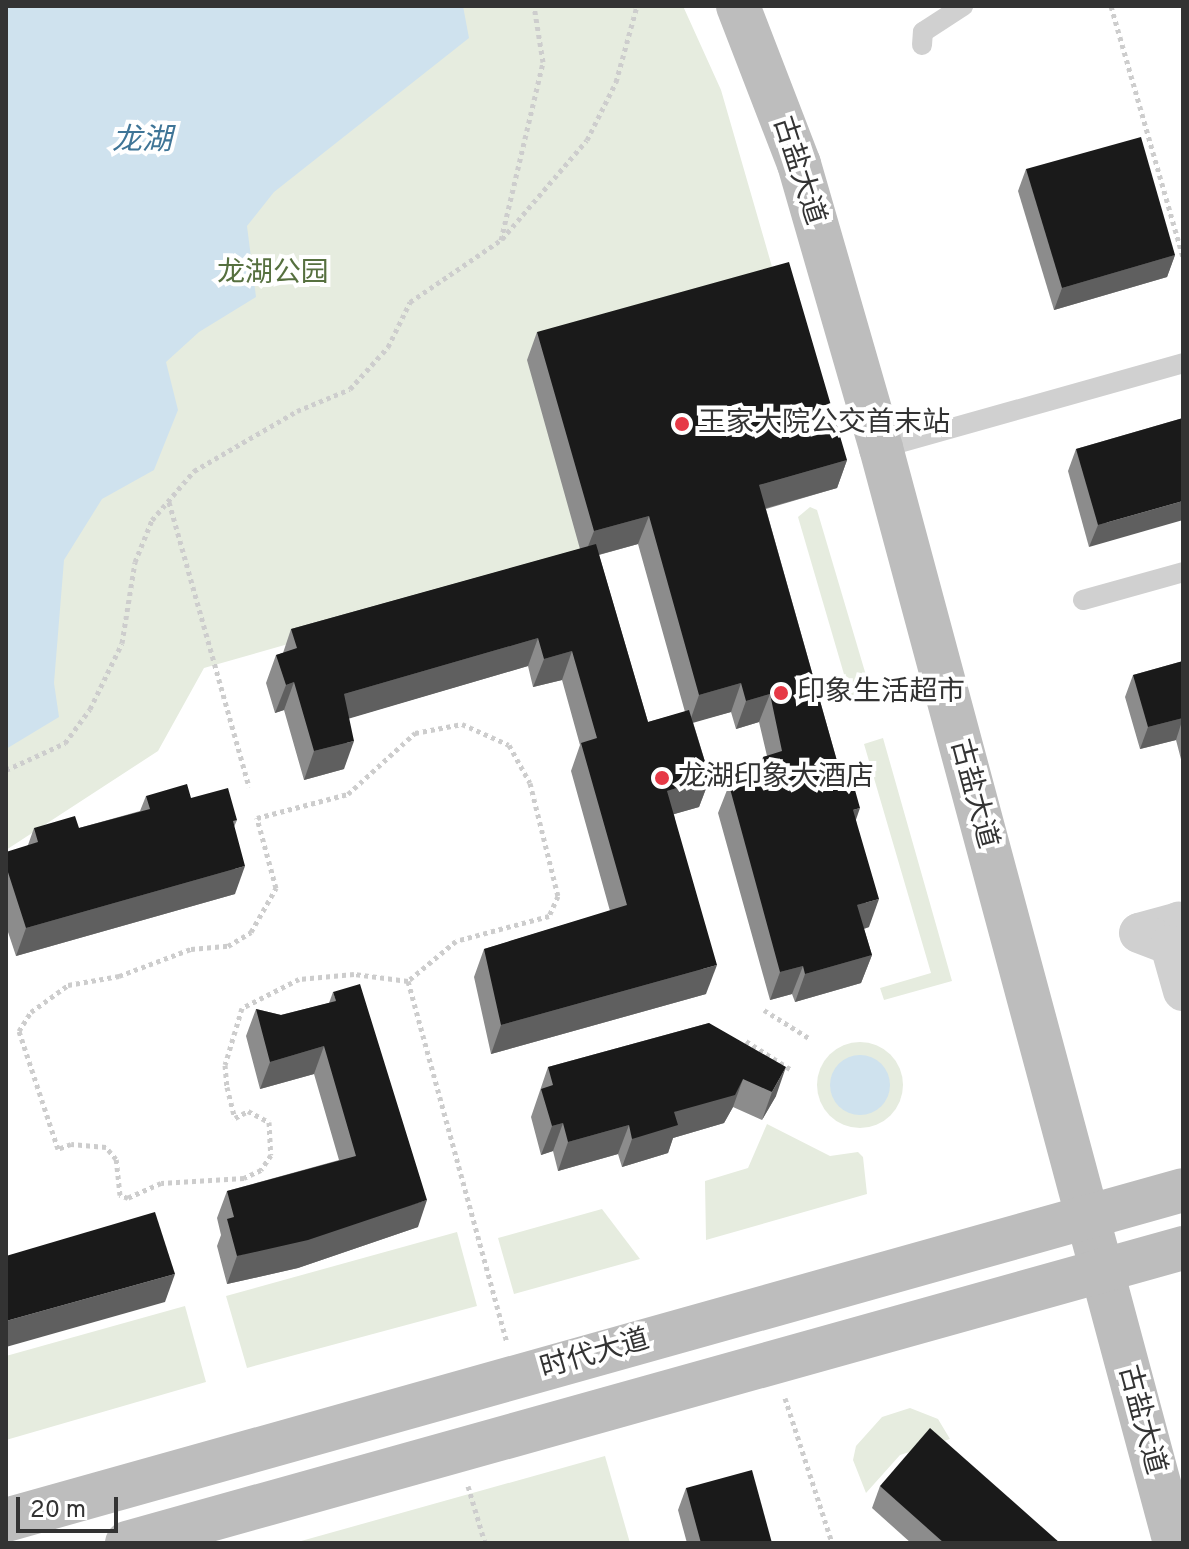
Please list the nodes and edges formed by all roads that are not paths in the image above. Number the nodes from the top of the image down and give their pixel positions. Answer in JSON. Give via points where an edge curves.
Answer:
{"nodes":[{"id":1,"x":738,"y":6,"type":"edge"},
{"id":2,"x":963,"y":6,"type":"edge"},
{"id":3,"x":922,"y":45,"type":"dead end"},
{"id":4,"x":1183,"y":363,"type":"edge"},
{"id":5,"x":881,"y":448,"type":"junction"},
{"id":6,"x":1183,"y":572,"type":"edge"},
{"id":7,"x":1083,"y":600,"type":"dead end"},
{"id":8,"x":1183,"y":935,"type":"edge"},
{"id":9,"x":1183,"y":991,"type":"edge"},
{"id":10,"x":1183,"y":1190,"type":"edge"},
{"id":11,"x":1085,"y":1218,"type":"junction"},
{"id":12,"x":1183,"y":1248,"type":"edge"},
{"id":13,"x":1099,"y":1271,"type":"junction"},
{"id":14,"x":6,"y":1520,"type":"edge"},
{"id":15,"x":127,"y":1543,"type":"edge"},
{"id":16,"x":1175,"y":1543,"type":"edge"}],
"edges":[{"from":1,"to":5,"type":"main road","name":"古盐大道","via":[[799,164]]},
{"from":2,"to":3,"type":"lane","via":[[923,32]]},
{"from":4,"to":5,"type":"lane"},
{"from":5,"to":11,"type":"main road","name":"古盐大道"},
{"from":6,"to":7,"type":"lane"},
{"from":8,"to":9,"type":"street","via":[[1179,922],[1139,933],[1170,945]]},
{"from":10,"to":11,"type":"main road","name":"时代大道"},
{"from":11,"to":13,"type":"main road","name":"古盐大道"},
{"from":11,"to":14,"type":"main road","name":"时代大道"},
{"from":12,"to":13,"type":"main road","name":"时代大道"},
{"from":13,"to":15,"type":"main road","name":"时代大道"},
{"from":13,"to":16,"type":"main road","name":"古盐大道"}]}
